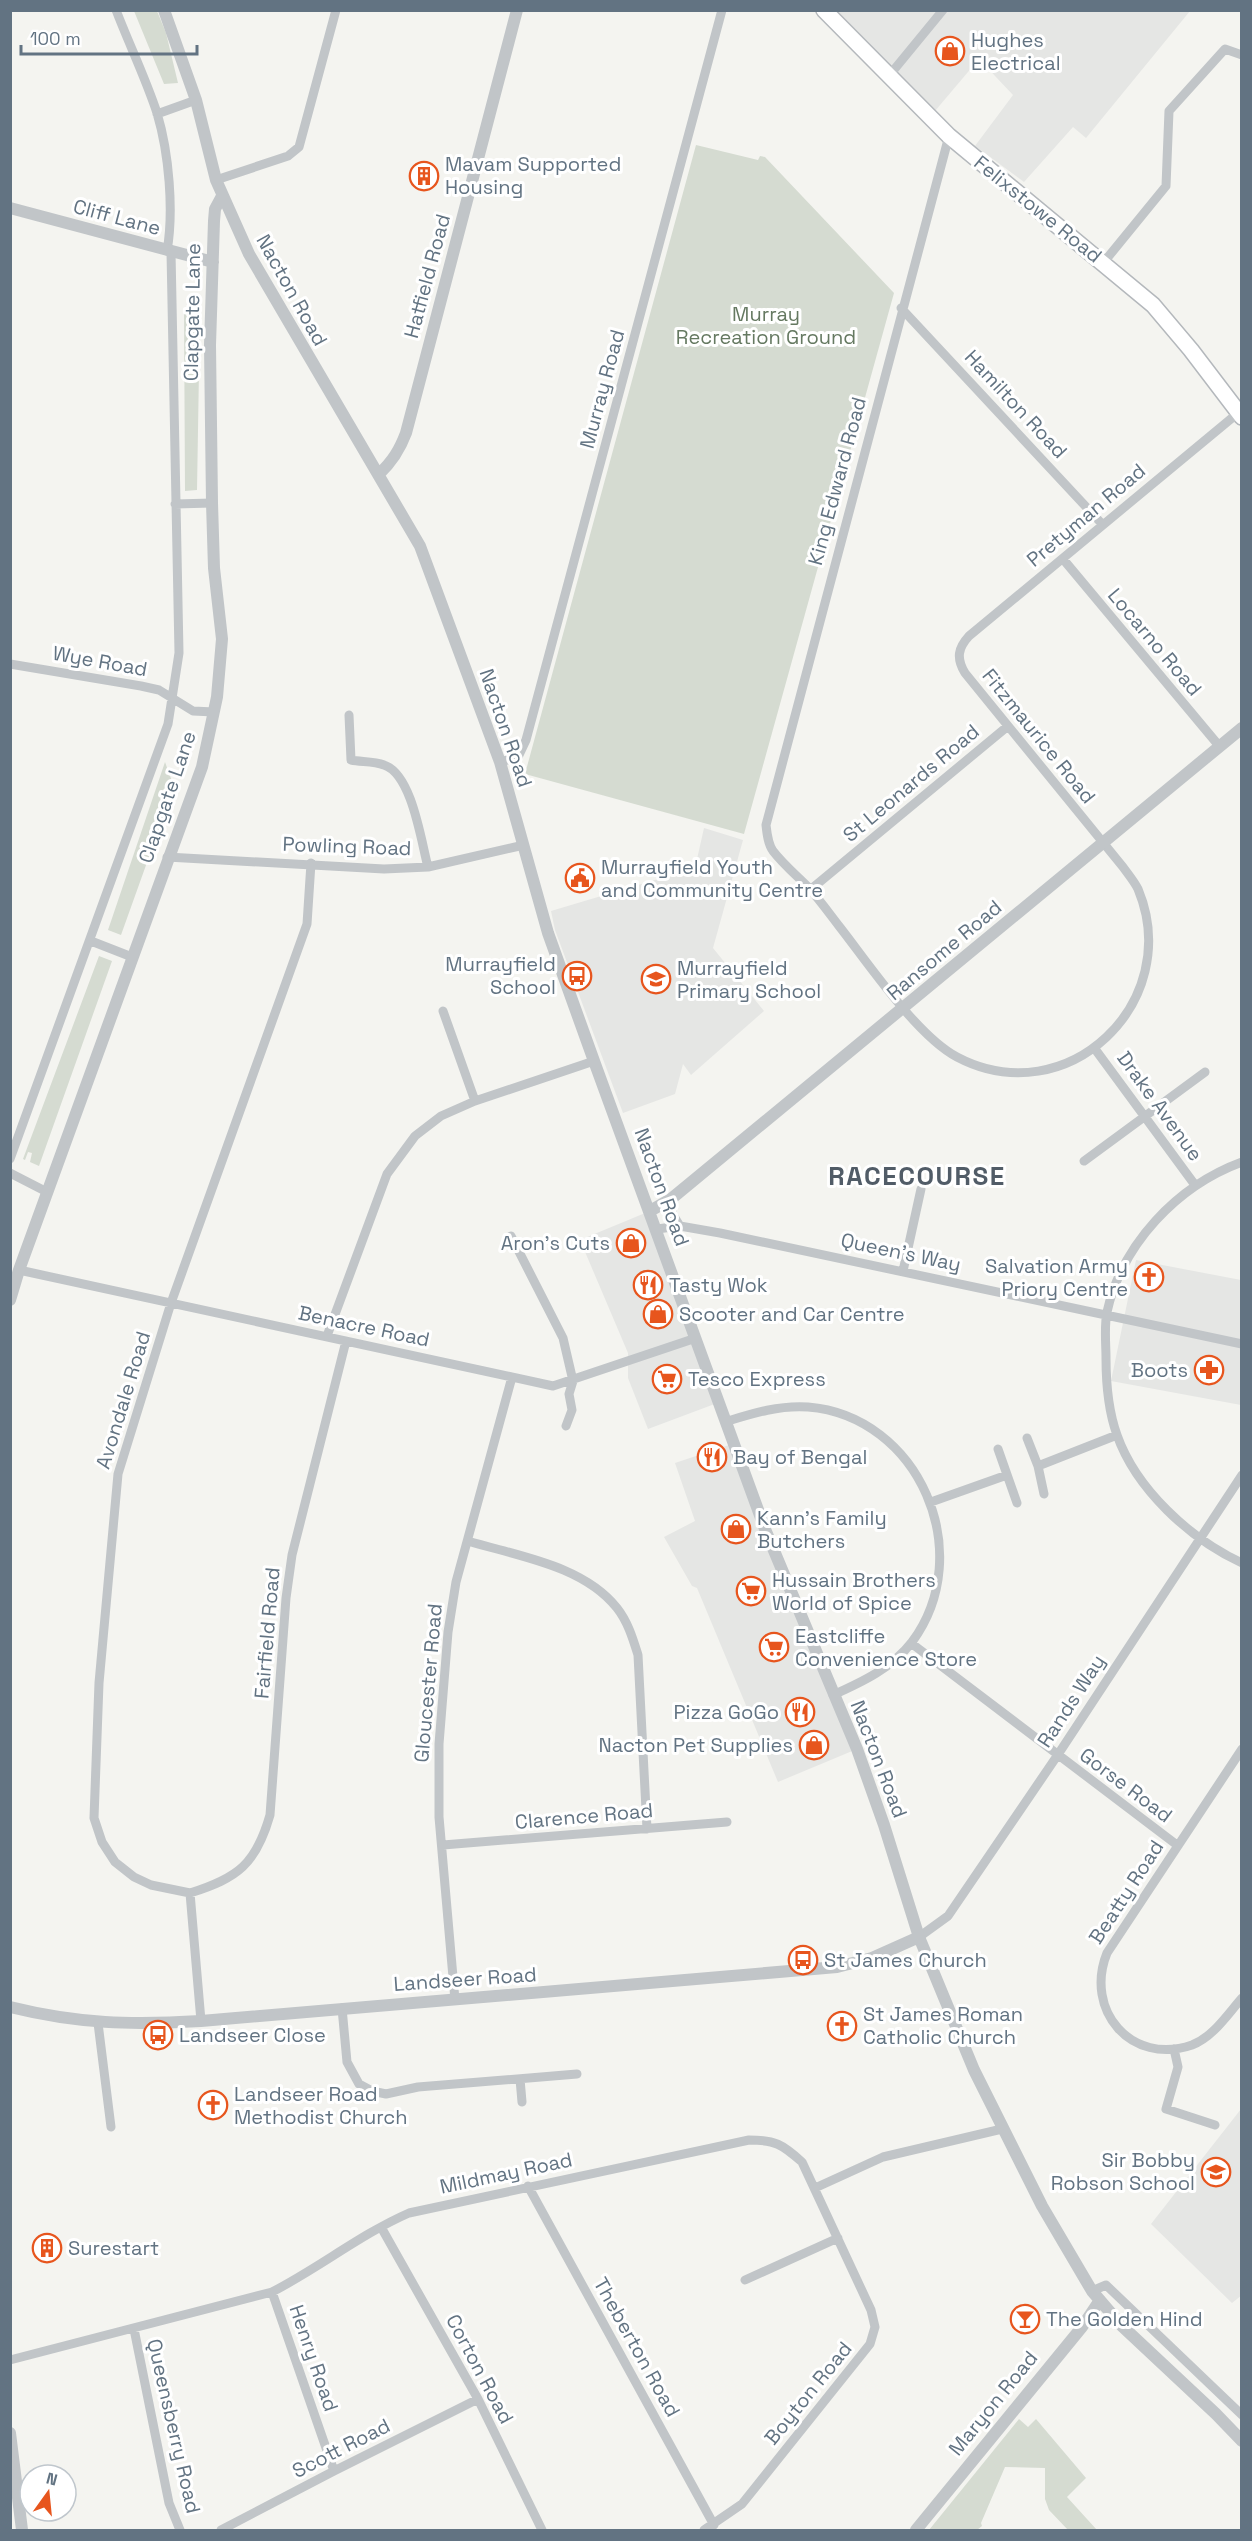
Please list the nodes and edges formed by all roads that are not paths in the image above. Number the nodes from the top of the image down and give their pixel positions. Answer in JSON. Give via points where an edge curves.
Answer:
{"nodes":[{"id":1,"x":116,"y":10,"type":"edge"},
{"id":2,"x":164,"y":10,"type":"edge"},
{"id":3,"x":336,"y":10,"type":"edge"},
{"id":4,"x":517,"y":10,"type":"edge"},
{"id":5,"x":722,"y":10,"type":"edge"},
{"id":6,"x":824,"y":10,"type":"edge"},
{"id":7,"x":943,"y":10,"type":"edge"},
{"id":8,"x":1242,"y":55,"type":"edge"},
{"id":9,"x":888,"y":77,"type":"junction"},
{"id":10,"x":196,"y":100,"type":"junction"},
{"id":11,"x":157,"y":114,"type":"junction"},
{"id":12,"x":949,"y":136,"type":"junction"},
{"id":13,"x":216,"y":180,"type":"junction"},
{"id":14,"x":222,"y":196,"type":"junction"},
{"id":15,"x":10,"y":208,"type":"edge"},
{"id":16,"x":169,"y":251,"type":"junction"},
{"id":17,"x":213,"y":262,"type":"junction"},
{"id":18,"x":1104,"y":262,"type":"junction"},
{"id":19,"x":901,"y":308,"type":"junction"},
{"id":20,"x":1240,"y":415,"type":"edge"},
{"id":21,"x":379,"y":474,"type":"junction"},
{"id":22,"x":212,"y":503,"type":"junction"},
{"id":23,"x":175,"y":504,"type":"junction"},
{"id":24,"x":1103,"y":525,"type":"junction"},
{"id":25,"x":1063,"y":559,"type":"junction"},
{"id":26,"x":960,"y":647,"type":"joint"},
{"id":27,"x":10,"y":664,"type":"edge"},
{"id":28,"x":173,"y":699,"type":"junction"},
{"id":29,"x":214,"y":712,"type":"junction"},
{"id":30,"x":349,"y":715,"type":"dead end"},
{"id":31,"x":1008,"y":726,"type":"junction"},
{"id":32,"x":1240,"y":734,"type":"edge"},
{"id":33,"x":1220,"y":747,"type":"junction"},
{"id":34,"x":500,"y":762,"type":"junction"},
{"id":35,"x":768,"y":837,"type":"joint"},
{"id":36,"x":1103,"y":844,"type":"junction"},
{"id":37,"x":524,"y":845,"type":"junction"},
{"id":38,"x":167,"y":857,"type":"junction"},
{"id":39,"x":311,"y":863,"type":"junction"},
{"id":40,"x":428,"y":867,"type":"junction"},
{"id":41,"x":810,"y":890,"type":"junction"},
{"id":42,"x":91,"y":941,"type":"junction"},
{"id":43,"x":132,"y":957,"type":"junction"},
{"id":44,"x":904,"y":1009,"type":"junction"},
{"id":45,"x":443,"y":1011,"type":"dead end"},
{"id":46,"x":1095,"y":1048,"type":"junction"},
{"id":47,"x":594,"y":1061,"type":"junction"},
{"id":48,"x":1205,"y":1072,"type":"dead end"},
{"id":49,"x":475,"y":1101,"type":"junction"},
{"id":50,"x":1145,"y":1116,"type":"junction"},
{"id":51,"x":10,"y":1159,"type":"edge"},
{"id":52,"x":1084,"y":1161,"type":"dead end"},
{"id":53,"x":1242,"y":1162,"type":"edge"},
{"id":54,"x":10,"y":1173,"type":"edge"},
{"id":55,"x":1195,"y":1185,"type":"junction"},
{"id":56,"x":921,"y":1189,"type":"dead end"},
{"id":57,"x":47,"y":1192,"type":"junction"},
{"id":58,"x":671,"y":1199,"type":"junction"},
{"id":59,"x":650,"y":1211,"type":"junction"},
{"id":60,"x":680,"y":1226,"type":"junction"},
{"id":61,"x":657,"y":1229,"type":"junction"},
{"id":62,"x":511,"y":1236,"type":"dead end"},
{"id":63,"x":19,"y":1270,"type":"junction"},
{"id":64,"x":903,"y":1271,"type":"junction"},
{"id":65,"x":10,"y":1300,"type":"edge"},
{"id":66,"x":171,"y":1303,"type":"junction"},
{"id":67,"x":1106,"y":1315,"type":"junction"},
{"id":68,"x":327,"y":1336,"type":"junction"},
{"id":69,"x":696,"y":1338,"type":"junction"},
{"id":70,"x":346,"y":1341,"type":"junction"},
{"id":71,"x":1242,"y":1344,"type":"edge"},
{"id":72,"x":512,"y":1377,"type":"junction"},
{"id":73,"x":573,"y":1381,"type":"junction"},
{"id":74,"x":728,"y":1421,"type":"junction"},
{"id":75,"x":566,"y":1426,"type":"dead end"},
{"id":76,"x":1117,"y":1435,"type":"junction"},
{"id":77,"x":1027,"y":1438,"type":"dead end"},
{"id":78,"x":998,"y":1449,"type":"dead end"},
{"id":79,"x":1038,"y":1466,"type":"junction"},
{"id":80,"x":1007,"y":1475,"type":"junction"},
{"id":81,"x":1242,"y":1475,"type":"edge"},
{"id":82,"x":1044,"y":1494,"type":"dead end"},
{"id":83,"x":931,"y":1502,"type":"junction"},
{"id":84,"x":1017,"y":1503,"type":"dead end"},
{"id":85,"x":1201,"y":1539,"type":"junction"},
{"id":86,"x":468,"y":1541,"type":"junction"},
{"id":87,"x":1242,"y":1563,"type":"edge"},
{"id":88,"x":911,"y":1643,"type":"junction"},
{"id":89,"x":833,"y":1695,"type":"junction"},
{"id":90,"x":1242,"y":1749,"type":"edge"},
{"id":91,"x":1057,"y":1756,"type":"junction"},
{"id":92,"x":727,"y":1822,"type":"dead end"},
{"id":93,"x":647,"y":1829,"type":"junction"},
{"id":94,"x":443,"y":1845,"type":"junction"},
{"id":95,"x":1177,"y":1845,"type":"junction"},
{"id":96,"x":190,"y":1893,"type":"junction"},
{"id":97,"x":919,"y":1937,"type":"junction"},
{"id":98,"x":1242,"y":1998,"type":"edge"},
{"id":99,"x":455,"y":2000,"type":"junction"},
{"id":100,"x":10,"y":2007,"type":"edge"},
{"id":101,"x":342,"y":2008,"type":"junction"},
{"id":102,"x":201,"y":2021,"type":"junction"},
{"id":103,"x":98,"y":2023,"type":"junction"},
{"id":104,"x":1174,"y":2049,"type":"junction"},
{"id":105,"x":577,"y":2074,"type":"dead end"},
{"id":106,"x":520,"y":2079,"type":"junction"},
{"id":107,"x":522,"y":2102,"type":"dead end"},
{"id":108,"x":1215,"y":2126,"type":"dead end"},
{"id":109,"x":111,"y":2127,"type":"dead end"},
{"id":110,"x":1002,"y":2128,"type":"junction"},
{"id":111,"x":528,"y":2186,"type":"junction"},
{"id":112,"x":815,"y":2188,"type":"junction"},
{"id":113,"x":381,"y":2227,"type":"junction"},
{"id":114,"x":838,"y":2238,"type":"junction"},
{"id":115,"x":745,"y":2280,"type":"dead end"},
{"id":116,"x":272,"y":2292,"type":"junction"},
{"id":117,"x":1096,"y":2296,"type":"junction"},
{"id":118,"x":134,"y":2329,"type":"junction"},
{"id":119,"x":10,"y":2360,"type":"edge"},
{"id":120,"x":478,"y":2399,"type":"junction"},
{"id":121,"x":1242,"y":2415,"type":"edge"},
{"id":122,"x":10,"y":2433,"type":"edge"},
{"id":123,"x":1242,"y":2441,"type":"edge"},
{"id":124,"x":334,"y":2471,"type":"junction"},
{"id":125,"x":714,"y":2525,"type":"junction"},
{"id":126,"x":21,"y":2530,"type":"edge"},
{"id":127,"x":180,"y":2530,"type":"edge"},
{"id":128,"x":221,"y":2530,"type":"edge"},
{"id":129,"x":542,"y":2530,"type":"edge"},
{"id":130,"x":704,"y":2530,"type":"edge"},
{"id":131,"x":916,"y":2530,"type":"edge"}],
"edges":[{"from":1,"to":11,"type":"street"},
{"from":2,"to":10,"type":"street","name":"Nacton Road"},
{"from":3,"to":13,"type":"street","via":[[299,147],[288,156]]},
{"from":4,"to":21,"type":"street","name":"Hatfield Road","via":[[406,433],[401,448]]},
{"from":5,"to":34,"type":"street","name":"Murray Road","via":[[526,740],[518,757]]},
{"from":6,"to":9,"type":"main road","name":"Felixstowe Road"},
{"from":7,"to":9,"type":"street"},
{"from":8,"to":18,"type":"street","via":[[1225,49],[1169,111],[1166,186]]},
{"from":9,"to":12,"type":"main road","name":"Felixstowe Road"},
{"from":10,"to":11,"type":"street"},
{"from":10,"to":13,"type":"street","name":"Nacton Road"},
{"from":11,"to":16,"type":"street","via":[[166,162]]},
{"from":12,"to":18,"type":"main road","name":"Felixstowe Road"},
{"from":12,"to":19,"type":"street","name":"King Edward Road"},
{"from":13,"to":14,"type":"street","name":"Nacton Road"},
{"from":14,"to":17,"type":"street","name":"Clapgate Lane","via":[[215,209]]},
{"from":14,"to":21,"type":"street","name":"Nacton Road","via":[[249,254],[303,350]]},
{"from":15,"to":16,"type":"street","name":"Cliff Lane"},
{"from":16,"to":17,"type":"street","name":"Cliff Lane"},
{"from":16,"to":23,"type":"street","name":"Clapgate Lane"},
{"from":17,"to":22,"type":"street","name":"Clapgate Lane"},
{"from":18,"to":20,"type":"main road","name":"Felixstowe Road","via":[[1153,305]]},
{"from":19,"to":24,"type":"street","name":"Hamilton Road"},
{"from":19,"to":35,"type":"street","name":"King Edward Road","via":[[769,808]]},
{"from":20,"to":24,"type":"street","name":"Pretyman Road"},
{"from":21,"to":34,"type":"street","name":"Nacton Road","via":[[420,546]]},
{"from":22,"to":23,"type":"street"},
{"from":22,"to":29,"type":"street","name":"Clapgate Lane","via":[[222,639]]},
{"from":23,"to":28,"type":"street","name":"Clapgate Lane","via":[[179,653]]},
{"from":24,"to":25,"type":"street","name":"Pretyman Road"},
{"from":25,"to":26,"type":"street","name":"Pretyman Road"},
{"from":25,"to":33,"type":"street","name":"Locarno Road"},
{"from":26,"to":31,"type":"street","name":"Fitzmaurice Road","via":[[958,657],[965,673]]},
{"from":27,"to":28,"type":"street","name":"Wye Road","via":[[141,686],[159,690]]},
{"from":28,"to":29,"type":"street","name":"Wye Road","via":[[193,711]]},
{"from":28,"to":42,"type":"street","name":"Clapgate Lane","via":[[168,724]]},
{"from":29,"to":38,"type":"street","name":"Clapgate Lane","via":[[202,767]]},
{"from":30,"to":40,"type":"street","via":[[351,760],[385,765],[399,776],[408,791]]},
{"from":31,"to":36,"type":"street","name":"Fitzmaurice Road"},
{"from":31,"to":41,"type":"street","name":"St Leonards Road"},
{"from":32,"to":33,"type":"street","name":"Ransome Road"},
{"from":33,"to":36,"type":"street","name":"Ransome Road"},
{"from":34,"to":37,"type":"street","name":"Nacton Road"},
{"from":35,"to":41,"type":"street","name":"Fitzmaurice Road","via":[[774,851]]},
{"from":36,"to":44,"type":"street","name":"Ransome Road"},
{"from":36,"to":46,"type":"street","name":"Fitzmaurice Road","via":[[1137,887],[1147,925],[1147,957],[1136,997],[1108,1037]]},
{"from":37,"to":40,"type":"street","name":"Powling Road"},
{"from":37,"to":47,"type":"street","name":"Nacton Road","via":[[548,933]]},
{"from":38,"to":39,"type":"street","name":"Powling Road"},
{"from":38,"to":43,"type":"street","name":"Clapgate Lane"},
{"from":39,"to":40,"type":"street","name":"Powling Road"},
{"from":39,"to":66,"type":"street","name":"Avondale Road","via":[[307,924]]},
{"from":41,"to":44,"type":"street","name":"Fitzmaurice Road"},
{"from":42,"to":43,"type":"street"},
{"from":42,"to":51,"type":"street","name":"Clapgate Lane"},
{"from":43,"to":57,"type":"street","name":"Clapgate Lane"},
{"from":44,"to":46,"type":"street","name":"Fitzmaurice Road","via":[[936,1042],[957,1057],[988,1069],[1012,1073],[1038,1071],[1066,1064]]},
{"from":44,"to":58,"type":"street","name":"Ransome Road"},
{"from":45,"to":49,"type":"street"},
{"from":46,"to":50,"type":"street","name":"Drake Avenue"},
{"from":47,"to":49,"type":"street"},
{"from":47,"to":59,"type":"street","name":"Nacton Road"},
{"from":48,"to":50,"type":"street"},
{"from":49,"to":68,"type":"street","via":[[441,1116],[415,1136],[391,1167]]},
{"from":50,"to":52,"type":"street"},
{"from":50,"to":55,"type":"street","name":"Drake Avenue"},
{"from":53,"to":55,"type":"street"},
{"from":54,"to":57,"type":"street"},
{"from":55,"to":67,"type":"street","via":[[1147,1231],[1131,1254],[1117,1280]]},
{"from":56,"to":64,"type":"street"},
{"from":57,"to":63,"type":"street","name":"Clapgate Lane"},
{"from":58,"to":59,"type":"street","name":"Ransome Road"},
{"from":58,"to":60,"type":"street","via":[[672,1213]]},
{"from":59,"to":61,"type":"street","name":"Nacton Road"},
{"from":60,"to":61,"type":"street","name":"Queen's Way"},
{"from":60,"to":64,"type":"street","name":"Queen's Way"},
{"from":61,"to":69,"type":"street","name":"Nacton Road"},
{"from":62,"to":73,"type":"street","via":[[563,1338]]},
{"from":63,"to":65,"type":"street","name":"Clapgate Lane"},
{"from":63,"to":66,"type":"street","name":"Benacre Road"},
{"from":64,"to":67,"type":"street","name":"Queen's Way"},
{"from":66,"to":68,"type":"street","name":"Benacre Road"},
{"from":66,"to":96,"type":"street","name":"Avondale Road","via":[[118,1474],[99,1683],[94,1818],[102,1842],[115,1862],[134,1877],[151,1886]]},
{"from":67,"to":71,"type":"street","name":"Queen's Way"},
{"from":67,"to":76,"type":"street","via":[[1107,1389]]},
{"from":68,"to":70,"type":"street","name":"Benacre Road"},
{"from":69,"to":73,"type":"street","name":"Benacre Road"},
{"from":69,"to":74,"type":"street","name":"Nacton Road"},
{"from":70,"to":72,"type":"street","name":"Benacre Road"},
{"from":70,"to":96,"type":"street","name":"Fairfield Road","via":[[292,1555],[270,1815],[251,1860],[216,1885]]},
{"from":72,"to":73,"type":"street","name":"Benacre Road","via":[[554,1386]]},
{"from":72,"to":86,"type":"street","name":"Gloucester Road"},
{"from":73,"to":75,"type":"street","via":[[569,1394],[572,1410]]},
{"from":74,"to":83,"type":"street","via":[[787,1406],[845,1416],[887,1441],[914,1470]]},
{"from":74,"to":89,"type":"street","name":"Nacton Road","via":[[765,1529]]},
{"from":76,"to":79,"type":"street"},
{"from":76,"to":85,"type":"street","via":[[1150,1492]]},
{"from":77,"to":79,"type":"street"},
{"from":78,"to":80,"type":"street"},
{"from":79,"to":82,"type":"street"},
{"from":80,"to":83,"type":"street"},
{"from":80,"to":84,"type":"street"},
{"from":81,"to":85,"type":"street","name":"Rands Way"},
{"from":83,"to":88,"type":"street","via":[[937,1523],[937,1579],[927,1614]]},
{"from":85,"to":87,"type":"street"},
{"from":85,"to":91,"type":"street","name":"Rands Way"},
{"from":86,"to":93,"type":"street","via":[[574,1574],[597,1588],[617,1608],[638,1655]]},
{"from":86,"to":94,"type":"street","name":"Gloucester Road","via":[[456,1582],[442,1697],[438,1784]]},
{"from":88,"to":89,"type":"street","via":[[880,1672]]},
{"from":88,"to":91,"type":"street","name":"Gorse Road"},
{"from":89,"to":97,"type":"street","name":"Nacton Road","via":[[857,1749]]},
{"from":90,"to":95,"type":"street","name":"Beatty Road"},
{"from":91,"to":95,"type":"street","name":"Gorse Road"},
{"from":91,"to":97,"type":"street","name":"Rands Way","via":[[948,1916]]},
{"from":92,"to":93,"type":"street","name":"Clarence Road"},
{"from":93,"to":94,"type":"street","name":"Clarence Road"},
{"from":94,"to":99,"type":"street","name":"Gloucester Road"},
{"from":95,"to":104,"type":"street","name":"Beatty Road","via":[[1101,1966],[1101,1995],[1120,2032],[1150,2046]]},
{"from":96,"to":102,"type":"street"},
{"from":97,"to":99,"type":"street","name":"Landseer Road","via":[[872,1958],[837,1967]]},
{"from":97,"to":110,"type":"street","name":"Nacton Road"},
{"from":98,"to":104,"type":"street","via":[[1210,2034]]},
{"from":99,"to":101,"type":"street","name":"Landseer Road"},
{"from":100,"to":103,"type":"street","name":"Landseer Road"},
{"from":101,"to":102,"type":"street","name":"Landseer Road"},
{"from":101,"to":106,"type":"street","via":[[347,2062],[359,2084],[372,2091],[386,2094],[418,2087]]},
{"from":102,"to":103,"type":"street","name":"Landseer Road"},
{"from":103,"to":109,"type":"street"},
{"from":104,"to":108,"type":"street","via":[[1178,2067],[1166,2109]]},
{"from":105,"to":106,"type":"street"},
{"from":106,"to":107,"type":"street"},
{"from":110,"to":112,"type":"street","via":[[883,2157]]},
{"from":110,"to":117,"type":"street","name":"Nacton Road","via":[[1042,2206]]},
{"from":111,"to":112,"type":"street","name":"Mildmay Road","via":[[749,2140],[771,2140],[802,2162]]},
{"from":111,"to":113,"type":"street","name":"Mildmay Road","via":[[409,2213]]},
{"from":111,"to":125,"type":"street","name":"Theberton Road"},
{"from":112,"to":114,"type":"street","name":"Boyton Road"},
{"from":113,"to":116,"type":"street","name":"Mildmay Road"},
{"from":113,"to":120,"type":"street","name":"Corton Road"},
{"from":114,"to":115,"type":"street"},
{"from":114,"to":125,"type":"street","name":"Boyton Road","via":[[871,2310],[875,2327],[870,2344],[742,2504]]},
{"from":116,"to":118,"type":"street","name":"Mildmay Road"},
{"from":116,"to":124,"type":"street","name":"Henry Road"},
{"from":117,"to":121,"type":"street","via":[[1106,2284]]},
{"from":117,"to":123,"type":"street","name":"Nacton Road"},
{"from":117,"to":131,"type":"street","name":"Maryon Road","via":[[1082,2327]]},
{"from":118,"to":119,"type":"street","name":"Mildmay Road"},
{"from":118,"to":127,"type":"street","name":"Queensberry Road","via":[[169,2503]]},
{"from":120,"to":124,"type":"street","name":"Scott Road"},
{"from":120,"to":129,"type":"street","name":"Corton Road"},
{"from":122,"to":126,"type":"street"},
{"from":124,"to":128,"type":"street","name":"Scott Road"},
{"from":125,"to":130,"type":"street","name":"Boyton Road"}]}
